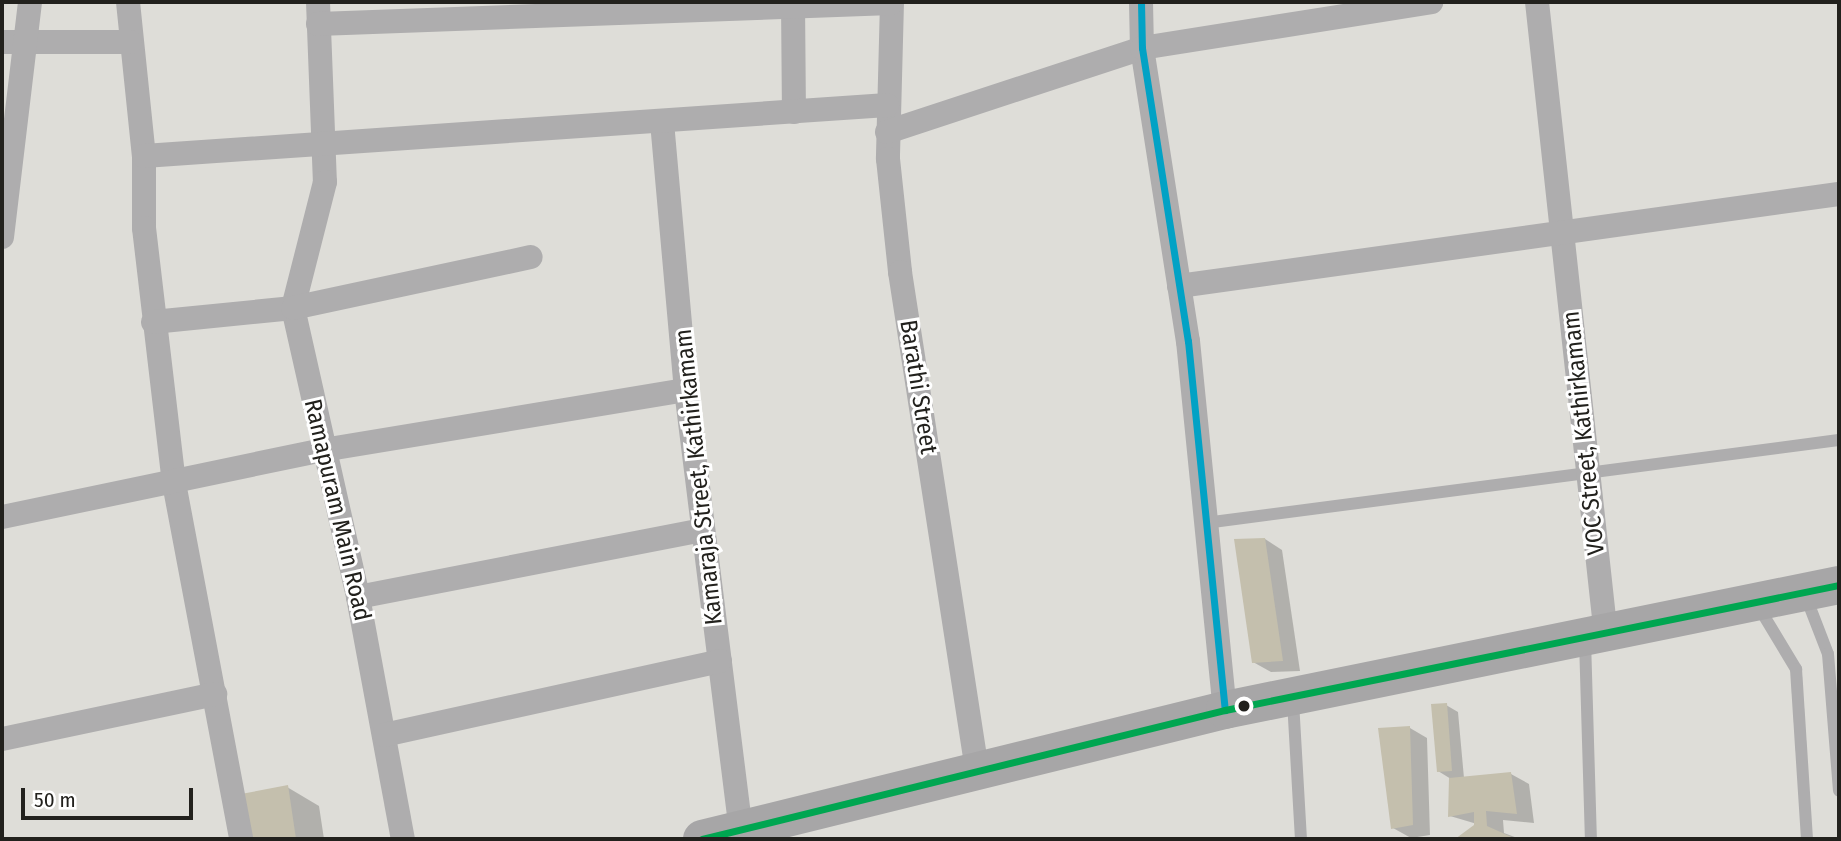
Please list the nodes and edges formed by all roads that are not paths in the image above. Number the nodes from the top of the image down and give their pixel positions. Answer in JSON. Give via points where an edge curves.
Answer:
{"nodes":[{"id":1,"x":30,"y":2,"type":"edge"},
{"id":2,"x":128,"y":2,"type":"edge"},
{"id":3,"x":892,"y":2,"type":"edge"},
{"id":4,"x":1141,"y":2,"type":"edge"},
{"id":5,"x":1431,"y":2,"type":"edge"},
{"id":6,"x":1537,"y":2,"type":"edge"},
{"id":7,"x":793,"y":5,"type":"edge"},
{"id":8,"x":318,"y":13,"type":"edge"},
{"id":9,"x":130,"y":42,"type":"junction"},
{"id":10,"x":13,"y":43,"type":"edge"},
{"id":11,"x":1142,"y":48,"type":"junction"},
{"id":12,"x":887,"y":105,"type":"junction"},
{"id":13,"x":794,"y":112,"type":"junction"},
{"id":14,"x":662,"y":122,"type":"junction"},
{"id":15,"x":887,"y":132,"type":"junction"},
{"id":16,"x":324,"y":148,"type":"junction"},
{"id":17,"x":144,"y":156,"type":"junction"},
{"id":18,"x":1839,"y":194,"type":"edge"},
{"id":19,"x":1562,"y":230,"type":"junction"},
{"id":20,"x":2,"y":237,"type":"edge"},
{"id":21,"x":531,"y":257,"type":"dead end"},
{"id":22,"x":1179,"y":286,"type":"junction"},
{"id":23,"x":293,"y":308,"type":"junction"},
{"id":24,"x":153,"y":322,"type":"junction"},
{"id":25,"x":687,"y":390,"type":"junction"},
{"id":26,"x":1839,"y":440,"type":"edge"},
{"id":27,"x":323,"y":450,"type":"junction"},
{"id":28,"x":1589,"y":475,"type":"junction"},
{"id":29,"x":174,"y":483,"type":"junction"},
{"id":30,"x":2,"y":517,"type":"edge"},
{"id":31,"x":1205,"y":523,"type":"junction"},
{"id":32,"x":703,"y":530,"type":"junction"},
{"id":33,"x":1822,"y":590,"type":"edge"},
{"id":34,"x":358,"y":597,"type":"junction"},
{"id":35,"x":1758,"y":606,"type":"junction"},
{"id":36,"x":1595,"y":638,"type":"junction"},
{"id":37,"x":720,"y":661,"type":"junction"},
{"id":38,"x":215,"y":694,"type":"junction"},
{"id":39,"x":1292,"y":698,"type":"junction"},
{"id":40,"x":1225,"y":710,"type":"junction"},
{"id":41,"x":384,"y":735,"type":"junction"},
{"id":42,"x":2,"y":739,"type":"edge"},
{"id":43,"x":977,"y":770,"type":"junction"},
{"id":44,"x":1839,"y":792,"type":"edge"},
{"id":45,"x":762,"y":831,"type":"edge"},
{"id":46,"x":241,"y":839,"type":"edge"},
{"id":47,"x":403,"y":839,"type":"edge"},
{"id":48,"x":702,"y":839,"type":"edge"},
{"id":49,"x":1301,"y":839,"type":"edge"},
{"id":50,"x":1591,"y":839,"type":"edge"},
{"id":51,"x":1807,"y":839,"type":"edge"}],
"edges":[{"from":1,"to":10,"type":"street"},
{"from":2,"to":9,"type":"street"},
{"from":3,"to":7,"type":"street"},
{"from":3,"to":12,"type":"street","name":"Barathi Street"},
{"from":4,"to":11,"type":"street"},
{"from":5,"to":11,"type":"street"},
{"from":6,"to":19,"type":"street","name":"VOC Street, Kathirkamam"},
{"from":7,"to":8,"type":"street"},
{"from":7,"to":13,"type":"street"},
{"from":8,"to":16,"type":"street","name":"Ramapuram Main Road"},
{"from":9,"to":10,"type":"street"},
{"from":9,"to":17,"type":"street"},
{"from":10,"to":20,"type":"street"},
{"from":11,"to":15,"type":"street"},
{"from":11,"to":22,"type":"street"},
{"from":12,"to":13,"type":"street"},
{"from":12,"to":15,"type":"street","name":"Barathi Street"},
{"from":13,"to":14,"type":"street"},
{"from":14,"to":16,"type":"street"},
{"from":14,"to":25,"type":"street","name":"Kamaraja Street, Kathirkamam"},
{"from":15,"to":43,"type":"street","name":"Barathi Street","via":[[900,272]]},
{"from":16,"to":17,"type":"street"},
{"from":16,"to":23,"type":"street","name":"Ramapuram Main Road","via":[[325,182]]},
{"from":17,"to":24,"type":"street"},
{"from":18,"to":19,"type":"street"},
{"from":19,"to":22,"type":"street"},
{"from":19,"to":28,"type":"street","name":"VOC Street, Kathirkamam"},
{"from":21,"to":23,"type":"street"},
{"from":22,"to":31,"type":"street"},
{"from":23,"to":24,"type":"street"},
{"from":23,"to":27,"type":"street","name":"Ramapuram Main Road"},
{"from":24,"to":29,"type":"street"},
{"from":25,"to":27,"type":"street"},
{"from":25,"to":32,"type":"street","name":"Kamaraja Street, Kathirkamam"},
{"from":26,"to":28,"type":"lane"},
{"from":27,"to":29,"type":"street"},
{"from":27,"to":34,"type":"street","name":"Ramapuram Main Road"},
{"from":28,"to":31,"type":"lane"},
{"from":28,"to":36,"type":"street","name":"VOC Street, Kathirkamam"},
{"from":29,"to":30,"type":"street"},
{"from":29,"to":38,"type":"street"},
{"from":31,"to":40,"type":"street"},
{"from":32,"to":34,"type":"street"},
{"from":32,"to":37,"type":"street","name":"Kamaraja Street, Kathirkamam"},
{"from":33,"to":35,"type":"main road"},
{"from":33,"to":44,"type":"lane"},
{"from":34,"to":41,"type":"street","name":"Ramapuram Main Road"},
{"from":35,"to":36,"type":"main road"},
{"from":35,"to":51,"type":"lane","via":[[1796,669]]},
{"from":36,"to":39,"type":"main road"},
{"from":36,"to":50,"type":"lane"},
{"from":37,"to":41,"type":"street"},
{"from":37,"to":45,"type":"street","name":"Kamaraja Street, Kathirkamam"},
{"from":38,"to":42,"type":"street"},
{"from":38,"to":46,"type":"street"},
{"from":39,"to":40,"type":"main road"},
{"from":39,"to":49,"type":"lane"},
{"from":40,"to":43,"type":"main road"},
{"from":41,"to":47,"type":"street","name":"Ramapuram Main Road"},
{"from":43,"to":45,"type":"main road"},
{"from":45,"to":48,"type":"main road"}]}
